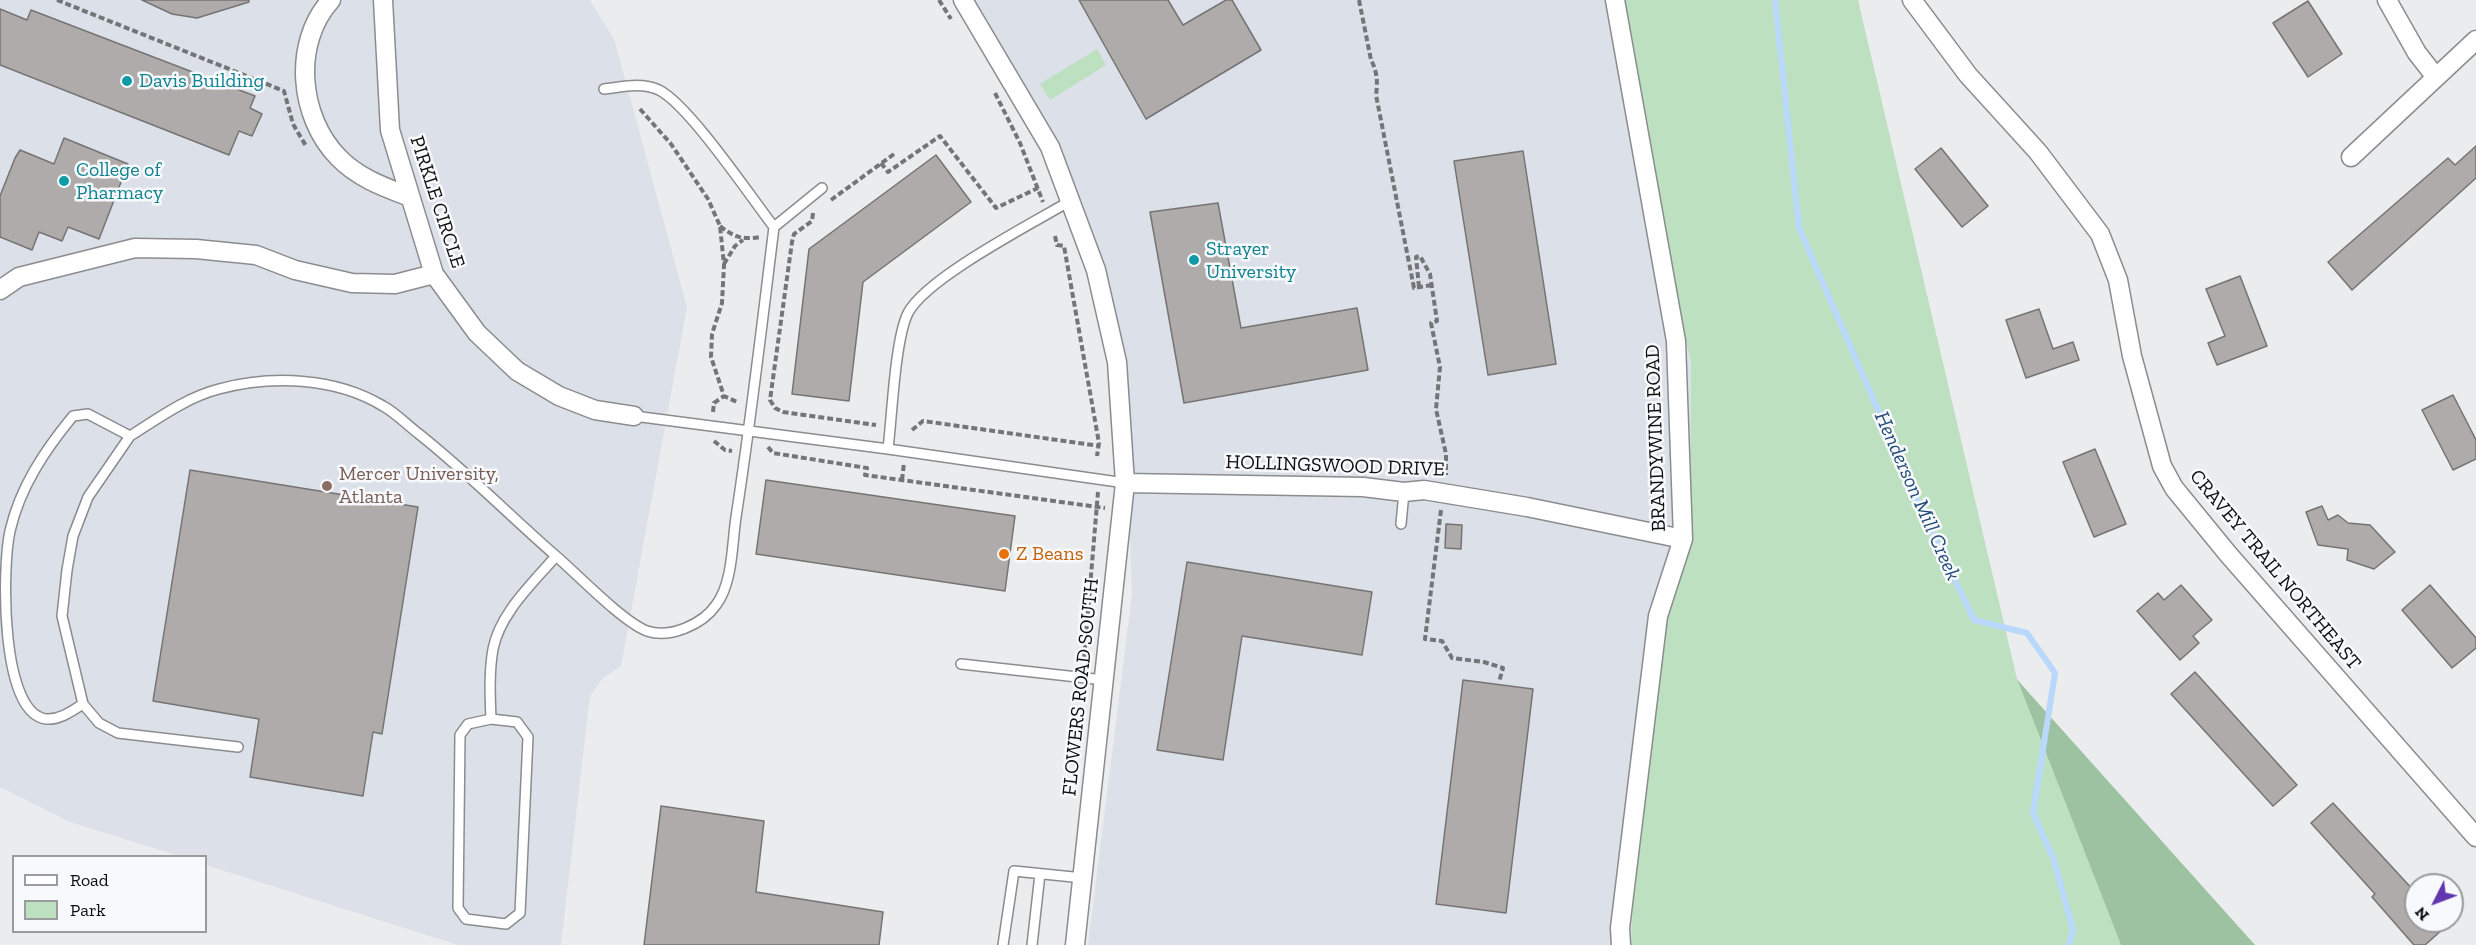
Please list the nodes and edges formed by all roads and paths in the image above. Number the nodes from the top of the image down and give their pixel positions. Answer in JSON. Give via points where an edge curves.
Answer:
{"nodes":[{"id":1,"x":57,"y":0,"type":"edge"},
{"id":2,"x":331,"y":0,"type":"edge"},
{"id":3,"x":383,"y":0,"type":"edge"},
{"id":4,"x":939,"y":0,"type":"edge"},
{"id":5,"x":963,"y":0,"type":"edge"},
{"id":6,"x":1359,"y":0,"type":"edge"},
{"id":7,"x":1615,"y":0,"type":"edge"},
{"id":8,"x":1912,"y":0,"type":"edge"},
{"id":9,"x":2386,"y":0,"type":"edge"},
{"id":10,"x":956,"y":28,"type":"dead end"},
{"id":11,"x":2476,"y":40,"type":"edge"},
{"id":12,"x":2435,"y":76,"type":"junction"},
{"id":13,"x":990,"y":84,"type":"dead end"},
{"id":14,"x":604,"y":89,"type":"dead end"},
{"id":15,"x":640,"y":109,"type":"dead end"},
{"id":16,"x":307,"y":149,"type":"dead end"},
{"id":17,"x":894,"y":154,"type":"dead end"},
{"id":18,"x":2351,"y":157,"type":"dead end"},
{"id":19,"x":881,"y":163,"type":"junction"},
{"id":20,"x":822,"y":188,"type":"dead end"},
{"id":21,"x":1038,"y":188,"type":"junction"},
{"id":22,"x":411,"y":197,"type":"junction"},
{"id":23,"x":1070,"y":201,"type":"junction"},
{"id":24,"x":829,"y":202,"type":"dead end"},
{"id":25,"x":1043,"y":202,"type":"dead end"},
{"id":26,"x":820,"y":208,"type":"dead end"},
{"id":27,"x":720,"y":225,"type":"junction"},
{"id":28,"x":774,"y":227,"type":"junction"},
{"id":29,"x":1055,"y":236,"type":"dead end"},
{"id":30,"x":760,"y":237,"type":"dead end"},
{"id":31,"x":744,"y":239,"type":"junction"},
{"id":32,"x":724,"y":265,"type":"junction"},
{"id":33,"x":434,"y":274,"type":"junction"},
{"id":34,"x":1432,"y":285,"type":"junction"},
{"id":35,"x":1419,"y":287,"type":"junction"},
{"id":36,"x":0,"y":290,"type":"edge"},
{"id":37,"x":724,"y":396,"type":"junction"},
{"id":38,"x":737,"y":402,"type":"dead end"},
{"id":39,"x":713,"y":412,"type":"dead end"},
{"id":40,"x":634,"y":416,"type":"joint"},
{"id":41,"x":876,"y":425,"type":"dead end"},
{"id":42,"x":912,"y":430,"type":"dead end"},
{"id":43,"x":749,"y":431,"type":"junction"},
{"id":44,"x":710,"y":434,"type":"dead end"},
{"id":45,"x":130,"y":436,"type":"junction"},
{"id":46,"x":1101,"y":446,"type":"junction"},
{"id":47,"x":768,"y":447,"type":"dead end"},
{"id":48,"x":888,"y":449,"type":"junction"},
{"id":49,"x":734,"y":450,"type":"dead end"},
{"id":50,"x":1097,"y":456,"type":"dead end"},
{"id":51,"x":904,"y":462,"type":"dead end"},
{"id":52,"x":1446,"y":475,"type":"dead end"},
{"id":53,"x":902,"y":480,"type":"junction"},
{"id":54,"x":1125,"y":483,"type":"junction"},
{"id":55,"x":1099,"y":490,"type":"dead end"},
{"id":56,"x":1404,"y":492,"type":"junction"},
{"id":57,"x":1442,"y":503,"type":"dead end"},
{"id":58,"x":1097,"y":507,"type":"junction"},
{"id":59,"x":1106,"y":508,"type":"dead end"},
{"id":60,"x":1401,"y":525,"type":"dead end"},
{"id":61,"x":1683,"y":539,"type":"junction"},
{"id":62,"x":556,"y":556,"type":"junction"},
{"id":63,"x":1084,"y":659,"type":"dead end"},
{"id":64,"x":962,"y":664,"type":"dead end"},
{"id":65,"x":1104,"y":680,"type":"junction"},
{"id":66,"x":1499,"y":682,"type":"dead end"},
{"id":67,"x":83,"y":704,"type":"junction"},
{"id":68,"x":491,"y":719,"type":"junction"},
{"id":69,"x":238,"y":747,"type":"dead end"},
{"id":70,"x":2476,"y":837,"type":"edge"},
{"id":71,"x":1040,"y":874,"type":"junction"},
{"id":72,"x":1083,"y":878,"type":"junction"},
{"id":73,"x":1003,"y":945,"type":"edge"},
{"id":74,"x":1032,"y":945,"type":"edge"},
{"id":75,"x":1075,"y":945,"type":"edge"},
{"id":76,"x":1621,"y":945,"type":"edge"}],
"edges":[{"from":1,"to":16,"type":"path","via":[[284,90],[293,124]]},
{"from":2,"to":22,"type":"street","via":[[307,44],[306,96],[317,127],[338,157],[366,180]]},
{"from":3,"to":22,"type":"street","name":"PIRKLE CIRCLE","via":[[390,130]]},
{"from":4,"to":10,"type":"path"},
{"from":5,"to":23,"type":"street","name":"FLOWERS ROAD SOUTH","via":[[1050,147]]},
{"from":6,"to":35,"type":"path","via":[[1414,288]]},
{"from":7,"to":61,"type":"street","name":"BRANDYWINE ROAD","via":[[1676,341]]},
{"from":8,"to":70,"type":"street","name":"CRAVEY TRAIL NORTHEAST","via":[[1968,75],[2038,152],[2100,234],[2118,280],[2132,356],[2162,465],[2174,488]]},
{"from":9,"to":12,"type":"street"},
{"from":11,"to":12,"type":"street"},
{"from":12,"to":18,"type":"street"},
{"from":13,"to":21,"type":"path"},
{"from":14,"to":28,"type":"lane","via":[[638,85],[658,90],[680,105]]},
{"from":15,"to":27,"type":"path","via":[[677,153],[708,199]]},
{"from":17,"to":19,"type":"path"},
{"from":19,"to":21,"type":"path","via":[[888,172],[940,136],[996,208]]},
{"from":19,"to":24,"type":"path"},
{"from":20,"to":28,"type":"lane"},
{"from":21,"to":25,"type":"path"},
{"from":22,"to":33,"type":"street","name":"PIRKLE CIRCLE"},
{"from":23,"to":48,"type":"lane","via":[[942,279],[909,312],[902,331]]},
{"from":23,"to":54,"type":"street","name":"FLOWERS ROAD SOUTH","via":[[1096,270],[1116,362]]},
{"from":26,"to":41,"type":"path","via":[[804,229],[794,234],[770,400],[783,412]]},
{"from":27,"to":31,"type":"path"},
{"from":27,"to":32,"type":"path"},
{"from":28,"to":43,"type":"lane"},
{"from":29,"to":46,"type":"path","via":[[1057,245],[1064,246]]},
{"from":30,"to":31,"type":"path"},
{"from":31,"to":32,"type":"path"},
{"from":32,"to":37,"type":"path","via":[[722,303],[712,334],[711,357]]},
{"from":33,"to":36,"type":"street","via":[[395,284],[352,283],[295,270],[256,255],[135,248],[19,277]]},
{"from":33,"to":40,"type":"street","name":"PIRKLE CIRCLE","via":[[477,333],[517,371],[559,396],[595,410]]},
{"from":34,"to":35,"type":"path"},
{"from":34,"to":35,"type":"path","via":[[1420,256],[1416,257]]},
{"from":34,"to":52,"type":"path","via":[[1437,321],[1431,323],[1440,367],[1436,408],[1446,454]]},
{"from":37,"to":38,"type":"path"},
{"from":37,"to":39,"type":"path","via":[[714,403]]},
{"from":40,"to":43,"type":"lane"},
{"from":42,"to":46,"type":"path","via":[[923,421]]},
{"from":43,"to":48,"type":"lane"},
{"from":43,"to":62,"type":"lane","via":[[723,590],[716,605],[699,621],[664,633],[648,631],[625,618]]},
{"from":44,"to":49,"type":"path","via":[[710,439],[725,450]]},
{"from":45,"to":62,"type":"lane","via":[[217,389],[265,381],[307,381],[347,390],[383,406],[429,442]]},
{"from":45,"to":67,"type":"lane","via":[[88,497],[73,536],[67,570],[62,616]]},
{"from":45,"to":67,"type":"lane","via":[[88,414],[73,416],[46,449],[25,486],[10,530],[2,618],[11,673],[25,709],[46,719],[61,717]]},
{"from":46,"to":50,"type":"path"},
{"from":47,"to":53,"type":"path","via":[[773,453],[867,468],[865,475]]},
{"from":48,"to":54,"type":"lane"},
{"from":51,"to":53,"type":"path"},
{"from":53,"to":58,"type":"path"},
{"from":54,"to":56,"type":"street","name":"HOLLINGSWOOD DRIVE","via":[[1363,487]]},
{"from":54,"to":65,"type":"street","name":"FLOWERS ROAD SOUTH"},
{"from":55,"to":58,"type":"path"},
{"from":56,"to":60,"type":"lane"},
{"from":56,"to":61,"type":"street","name":"HOLLINGSWOOD DRIVE","via":[[1464,495]]},
{"from":57,"to":66,"type":"path","via":[[1425,639],[1442,641],[1452,658],[1503,668]]},
{"from":58,"to":59,"type":"path"},
{"from":58,"to":63,"type":"path"},
{"from":61,"to":76,"type":"street","name":"BRANDYWINE ROAD","via":[[1658,616]]},
{"from":62,"to":68,"type":"lane","via":[[511,610],[494,647]]},
{"from":64,"to":65,"type":"lane"},
{"from":65,"to":72,"type":"street","name":"FLOWERS ROAD SOUTH"},
{"from":67,"to":69,"type":"lane","via":[[99,723],[118,733]]},
{"from":68,"to":68,"type":"lane","via":[[517,722],[528,737],[520,913],[506,924],[466,920],[458,908],[460,735],[468,724]]},
{"from":71,"to":72,"type":"lane"},
{"from":71,"to":73,"type":"lane","via":[[1014,871]]},
{"from":71,"to":74,"type":"lane"},
{"from":72,"to":75,"type":"street","name":"FLOWERS ROAD SOUTH"}]}
